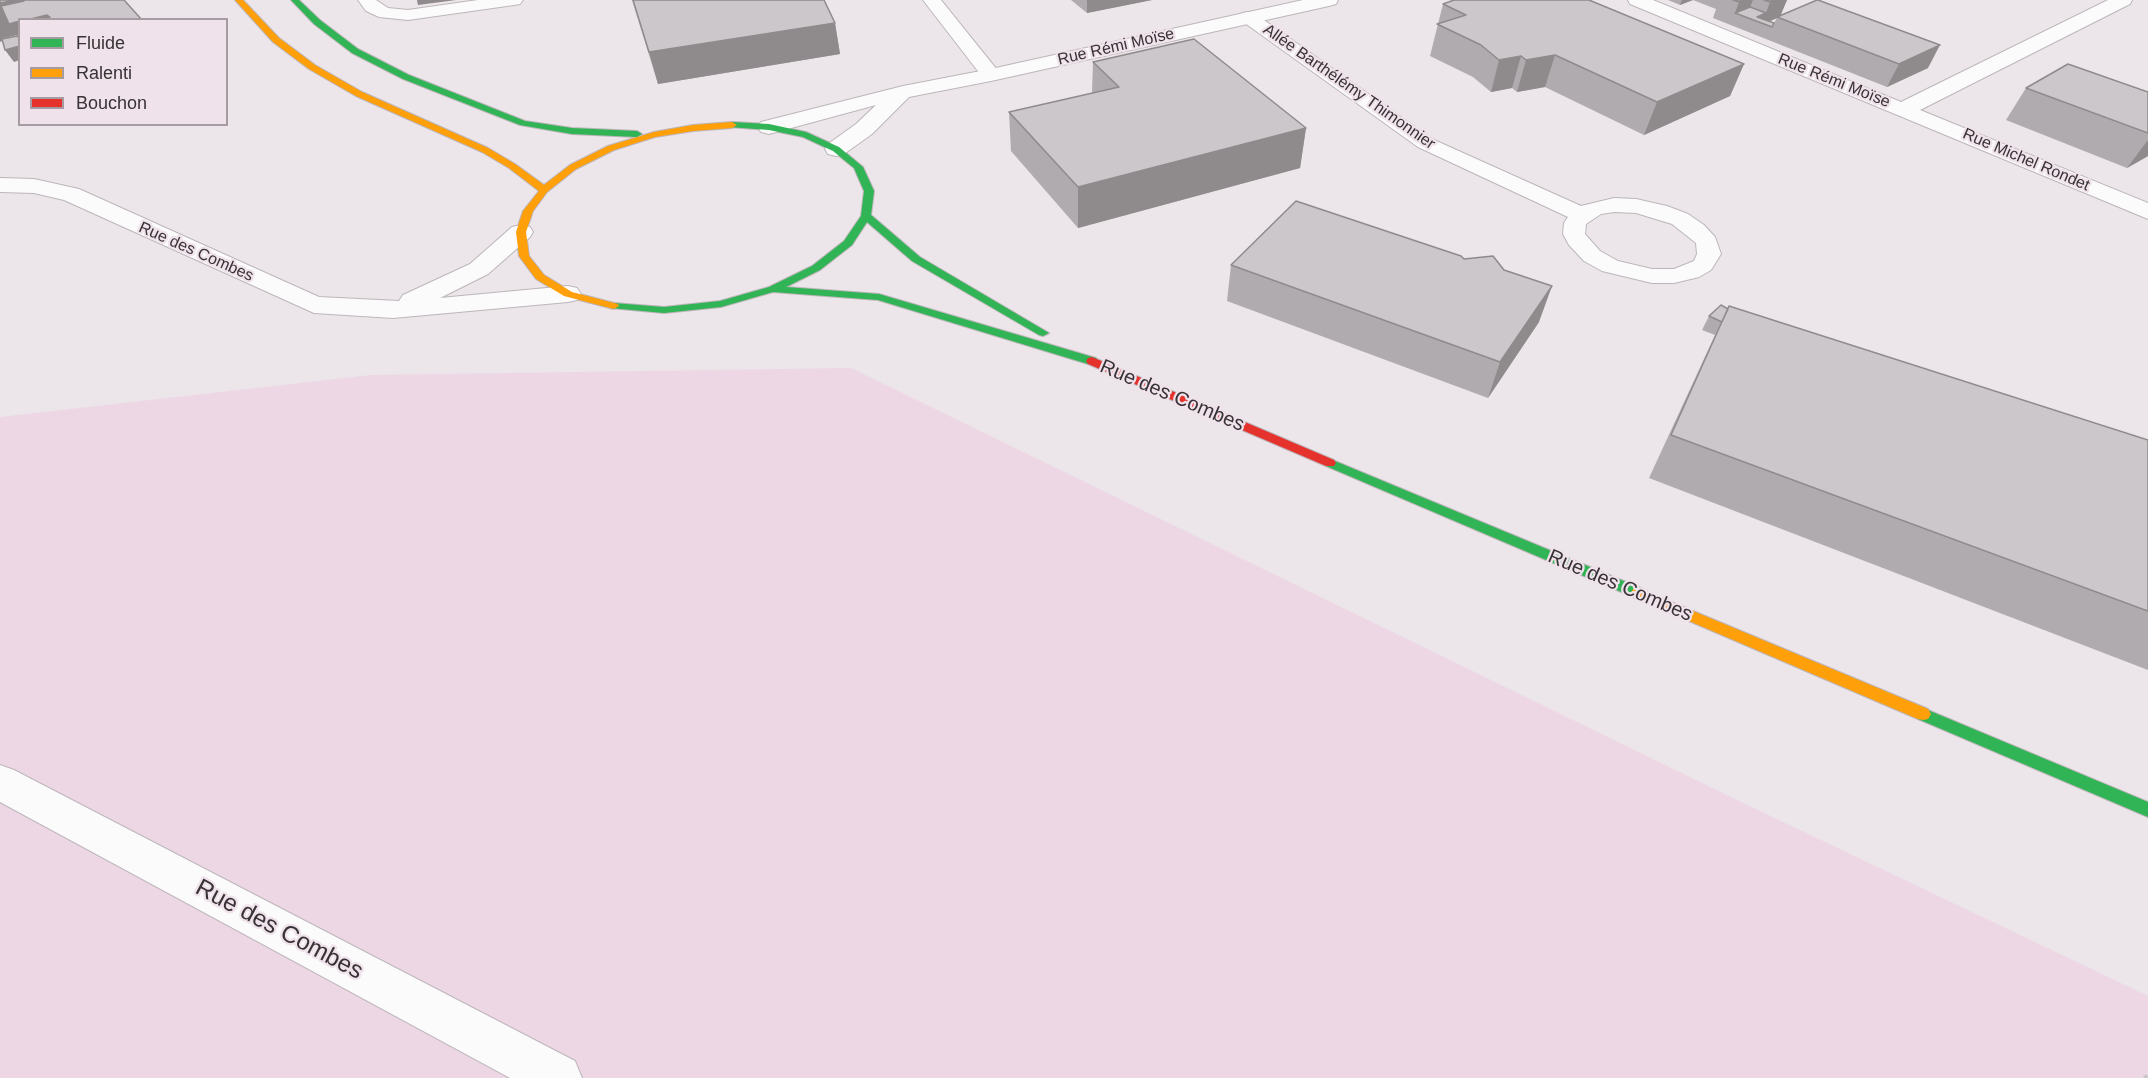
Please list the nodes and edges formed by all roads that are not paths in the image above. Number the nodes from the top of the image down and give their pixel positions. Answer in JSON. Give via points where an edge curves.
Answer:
{"nodes":[{"id":1,"x":239,"y":0,"type":"edge"},
{"id":2,"x":295,"y":0,"type":"edge"},
{"id":3,"x":367,"y":0,"type":"edge"},
{"id":4,"x":514,"y":0,"type":"edge"},
{"id":5,"x":932,"y":0,"type":"edge"},
{"id":6,"x":1329,"y":0,"type":"edge"},
{"id":7,"x":1637,"y":0,"type":"edge"},
{"id":8,"x":2123,"y":0,"type":"edge"},
{"id":9,"x":1248,"y":17,"type":"junction"},
{"id":10,"x":991,"y":75,"type":"junction"},
{"id":11,"x":903,"y":92,"type":"junction"},
{"id":12,"x":1904,"y":109,"type":"junction"},
{"id":13,"x":769,"y":128,"type":"junction"},
{"id":14,"x":654,"y":135,"type":"junction"},
{"id":15,"x":836,"y":149,"type":"junction"},
{"id":16,"x":0,"y":185,"type":"edge"},
{"id":17,"x":544,"y":190,"type":"junction"},
{"id":18,"x":2148,"y":212,"type":"edge"},
{"id":19,"x":1582,"y":215,"type":"junction"},
{"id":20,"x":866,"y":216,"type":"junction"},
{"id":21,"x":521,"y":232,"type":"junction"},
{"id":22,"x":773,"y":289,"type":"junction"},
{"id":23,"x":568,"y":294,"type":"junction"},
{"id":24,"x":393,"y":310,"type":"junction"},
{"id":25,"x":1091,"y":362,"type":"junction"},
{"id":26,"x":0,"y":782,"type":"edge"},
{"id":27,"x":2148,"y":810,"type":"edge"},
{"id":28,"x":558,"y":1078,"type":"edge"}],
"edges":[{"from":1,"to":17,"type":"main road","via":[[276,40],[312,67],[359,94],[485,150]]},
{"from":2,"to":14,"type":"main road","via":[[355,51],[406,77],[523,123],[572,131]]},
{"from":3,"to":4,"type":"lane","via":[[385,13],[408,15]]},
{"from":5,"to":10,"type":"lane"},
{"from":6,"to":9,"type":"street","name":"Rue Rémi Moïse"},
{"from":7,"to":12,"type":"street","name":"Rue Rémi Moïse"},
{"from":8,"to":12,"type":"street","name":"Rue Rémi Moïse"},
{"from":9,"to":10,"type":"street","name":"Rue Rémi Moïse"},
{"from":9,"to":19,"type":"lane","name":"Allée Barthélémy Thimonnier","via":[[1425,143]]},
{"from":10,"to":11,"type":"street","name":"Rue Rémi Moïse"},
{"from":11,"to":13,"type":"street","name":"Rue Rémi Moïse"},
{"from":11,"to":15,"type":"street"},
{"from":12,"to":18,"type":"street","name":"Rue Michel Rondet"},
{"from":13,"to":14,"type":"main road","via":[[722,126]]},
{"from":13,"to":15,"type":"main road","via":[[806,135]]},
{"from":14,"to":17,"type":"main road","via":[[611,148],[573,167]]},
{"from":15,"to":20,"type":"main road","via":[[858,168],[869,190]]},
{"from":16,"to":24,"type":"street","name":"Rue des Combes","via":[[34,186],[71,194],[314,305]]},
{"from":17,"to":21,"type":"main road","via":[[528,211]]},
{"from":19,"to":19,"type":"lane","via":[[1574,234],[1580,245],[1601,261],[1630,273],[1674,276],[1691,272],[1703,265],[1709,254],[1707,242],[1696,230],[1659,211],[1614,205]]},
{"from":20,"to":22,"type":"main road","via":[[848,243],[816,268]]},
{"from":20,"to":25,"type":"main road","name":"Rue des Combes","via":[[916,259]]},
{"from":21,"to":23,"type":"main road","via":[[524,256],[540,277]]},
{"from":21,"to":24,"type":"street","via":[[479,269]]},
{"from":22,"to":23,"type":"main road","via":[[721,304],[664,310],[612,306]]},
{"from":22,"to":25,"type":"main road","name":"Rue des Combes","via":[[879,297]]},
{"from":23,"to":24,"type":"street","name":"Rue des Combes"},
{"from":25,"to":27,"type":"main road","name":"Rue des Combes"},
{"from":26,"to":28,"type":"street","name":"Rue des Combes"}]}
